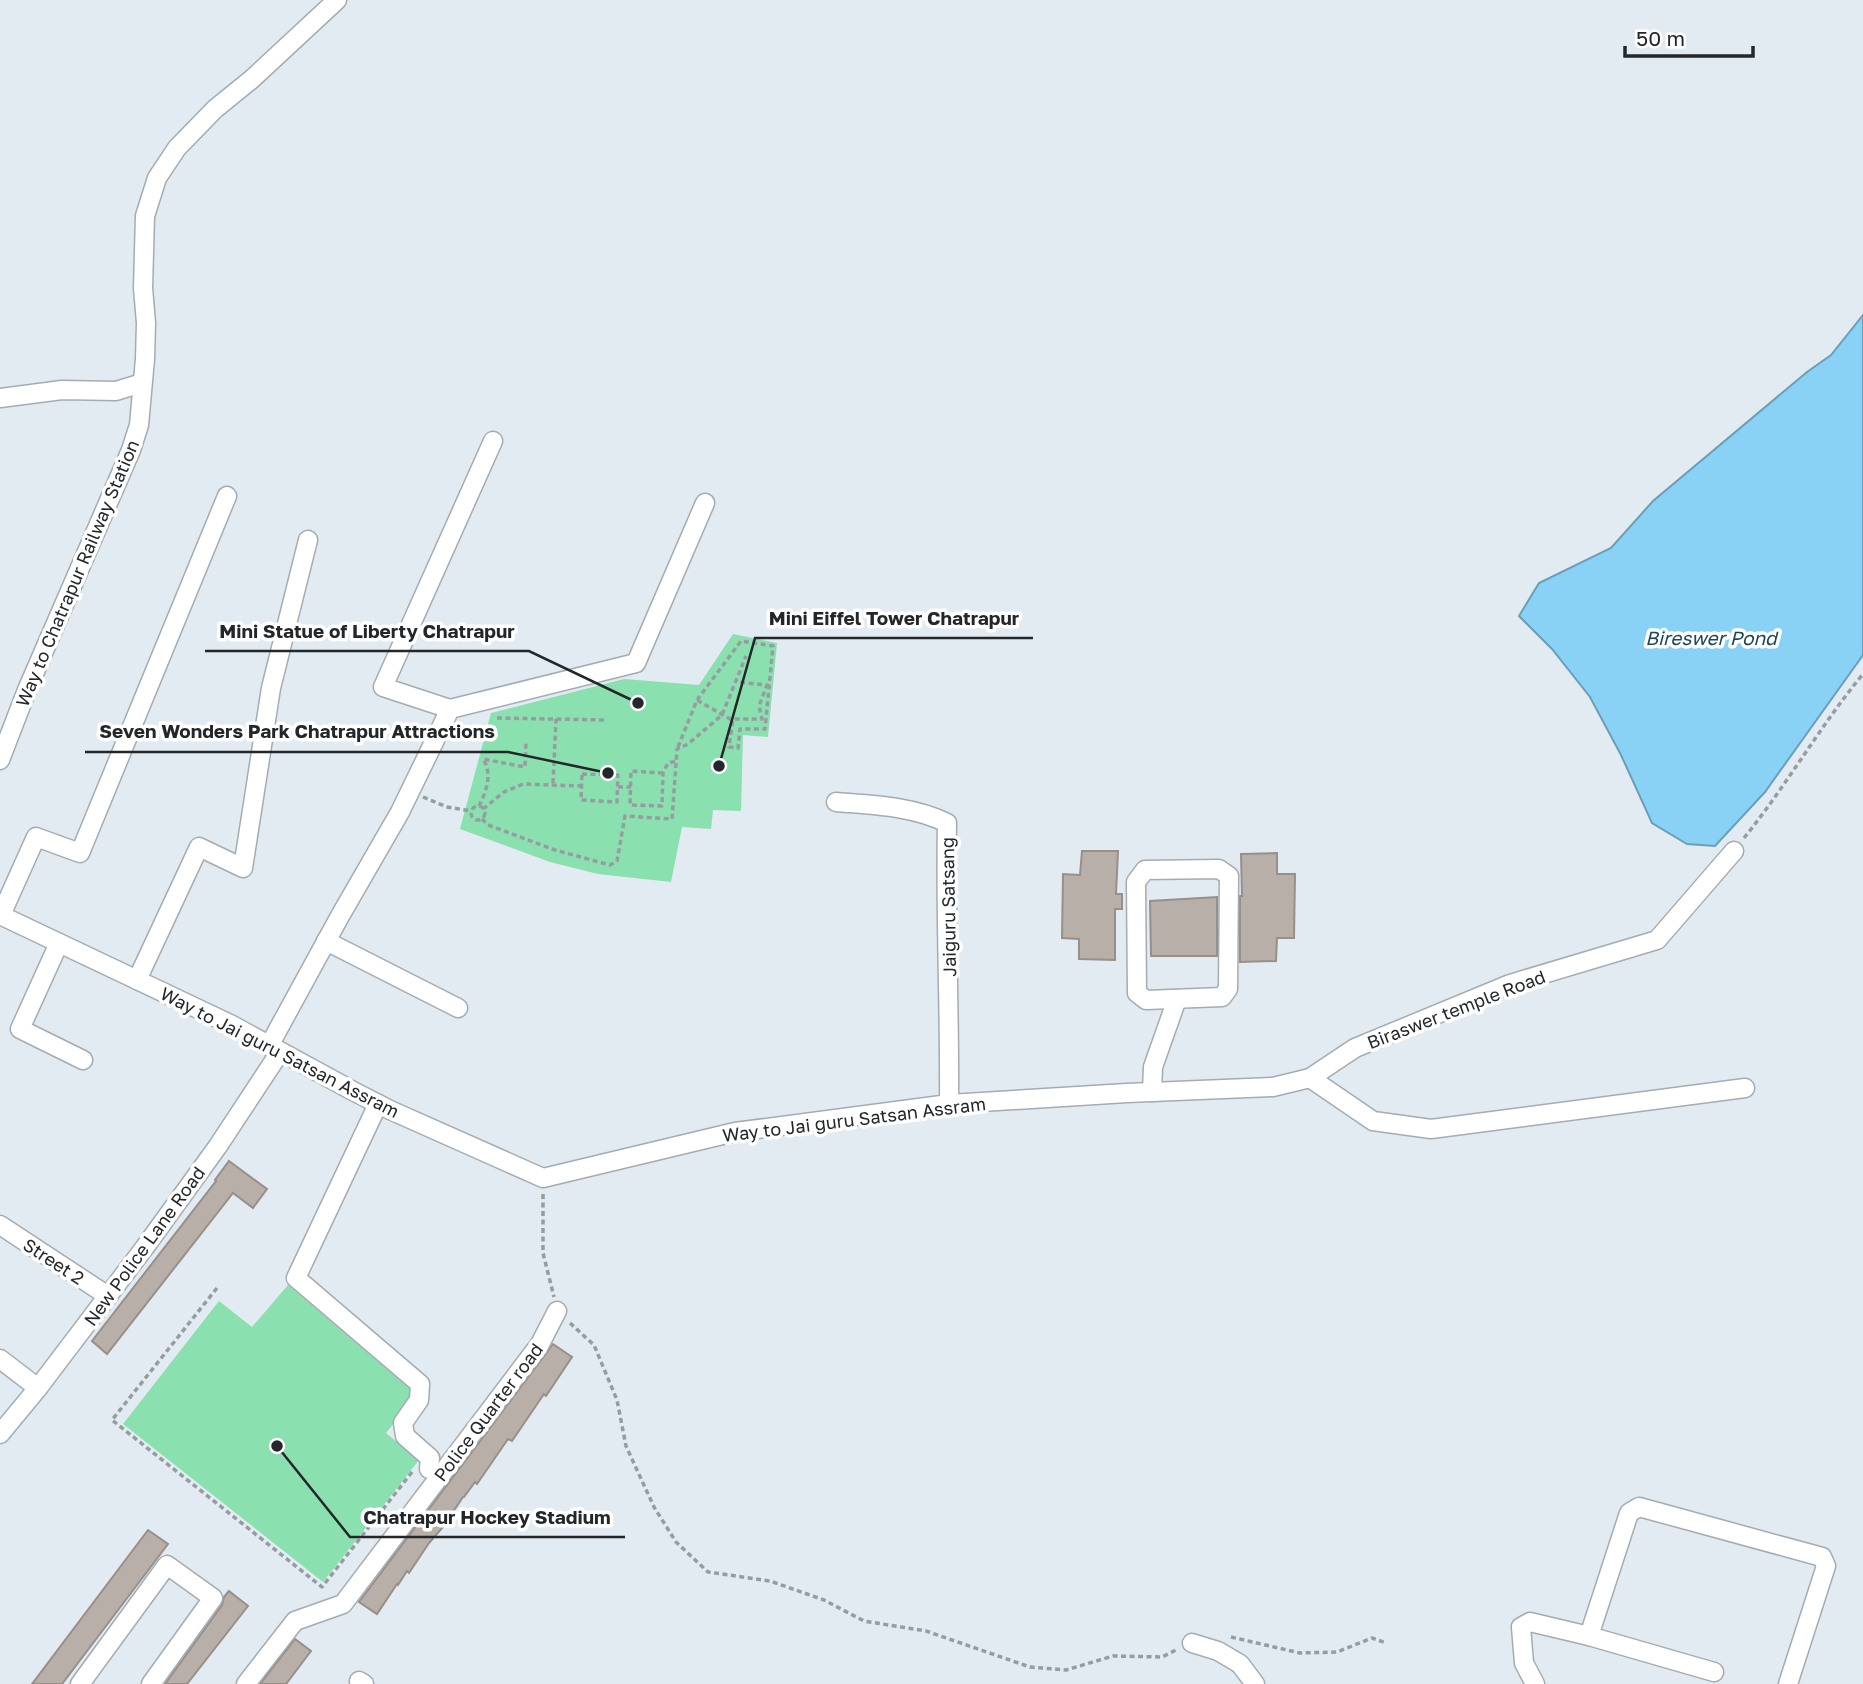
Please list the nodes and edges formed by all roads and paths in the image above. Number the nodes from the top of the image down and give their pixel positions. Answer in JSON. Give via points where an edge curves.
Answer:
{"nodes":[{"id":1,"x":337,"y":0,"type":"edge"},
{"id":2,"x":142,"y":383,"type":"junction"},
{"id":3,"x":0,"y":398,"type":"edge"},
{"id":4,"x":493,"y":441,"type":"dead end"},
{"id":5,"x":227,"y":496,"type":"dead end"},
{"id":6,"x":705,"y":503,"type":"dead end"},
{"id":7,"x":308,"y":540,"type":"dead end"},
{"id":8,"x":746,"y":656,"type":"dead end"},
{"id":9,"x":1863,"y":674,"type":"edge"},
{"id":10,"x":737,"y":682,"type":"junction"},
{"id":11,"x":697,"y":700,"type":"junction"},
{"id":12,"x":450,"y":709,"type":"junction"},
{"id":13,"x":722,"y":715,"type":"junction"},
{"id":14,"x":498,"y":718,"type":"dead end"},
{"id":15,"x":556,"y":719,"type":"junction"},
{"id":16,"x":733,"y":719,"type":"junction"},
{"id":17,"x":604,"y":720,"type":"dead end"},
{"id":18,"x":527,"y":743,"type":"dead end"},
{"id":19,"x":677,"y":749,"type":"junction"},
{"id":20,"x":0,"y":760,"type":"edge"},
{"id":21,"x":676,"y":761,"type":"junction"},
{"id":22,"x":663,"y":772,"type":"junction"},
{"id":23,"x":553,"y":784,"type":"junction"},
{"id":24,"x":582,"y":786,"type":"junction"},
{"id":25,"x":618,"y":787,"type":"junction"},
{"id":26,"x":631,"y":787,"type":"junction"},
{"id":27,"x":409,"y":792,"type":"junction"},
{"id":28,"x":836,"y":802,"type":"dead end"},
{"id":29,"x":481,"y":808,"type":"junction"},
{"id":30,"x":471,"y":811,"type":"junction"},
{"id":31,"x":482,"y":819,"type":"junction"},
{"id":32,"x":1734,"y":851,"type":"joint"},
{"id":33,"x":1,"y":915,"type":"edge"},
{"id":34,"x":326,"y":941,"type":"junction"},
{"id":35,"x":59,"y":943,"type":"junction"},
{"id":36,"x":137,"y":980,"type":"junction"},
{"id":37,"x":1177,"y":999,"type":"junction"},
{"id":38,"x":458,"y":1008,"type":"dead end"},
{"id":39,"x":275,"y":1049,"type":"junction"},
{"id":40,"x":83,"y":1059,"type":"dead end"},
{"id":41,"x":1310,"y":1078,"type":"junction"},
{"id":42,"x":1745,"y":1088,"type":"dead end"},
{"id":43,"x":1153,"y":1092,"type":"junction"},
{"id":44,"x":378,"y":1104,"type":"junction"},
{"id":45,"x":949,"y":1104,"type":"junction"},
{"id":46,"x":542,"y":1178,"type":"junction"},
{"id":47,"x":0,"y":1225,"type":"edge"},
{"id":48,"x":217,"y":1288,"type":"dead end"},
{"id":49,"x":107,"y":1296,"type":"junction"},
{"id":50,"x":557,"y":1311,"type":"junction"},
{"id":51,"x":0,"y":1359,"type":"edge"},
{"id":52,"x":38,"y":1388,"type":"junction"},
{"id":53,"x":0,"y":1434,"type":"edge"},
{"id":54,"x":427,"y":1462,"type":"joint"},
{"id":55,"x":1226,"y":1636,"type":"dead end"},
{"id":56,"x":1590,"y":1636,"type":"junction"},
{"id":57,"x":1192,"y":1643,"type":"joint"},
{"id":58,"x":1386,"y":1643,"type":"dead end"},
{"id":59,"x":1714,"y":1672,"type":"dead end"},
{"id":60,"x":80,"y":1684,"type":"edge"},
{"id":61,"x":151,"y":1684,"type":"edge"},
{"id":62,"x":246,"y":1684,"type":"edge"},
{"id":63,"x":1255,"y":1684,"type":"edge"},
{"id":64,"x":1535,"y":1684,"type":"edge"},
{"id":65,"x":1788,"y":1684,"type":"edge"}],
"edges":[{"from":1,"to":2,"type":"street","name":"Way to Chatrapur Railway Station","via":[[215,109],[177,148],[157,178],[145,216]]},
{"from":2,"to":3,"type":"street","via":[[116,391],[62,390]]},
{"from":2,"to":20,"type":"street","name":"Way to Chatrapur Railway Station","via":[[139,425],[131,450]]},
{"from":4,"to":12,"type":"street","via":[[383,687]]},
{"from":5,"to":33,"type":"street","via":[[80,853],[36,837]]},
{"from":6,"to":12,"type":"street","via":[[636,663]]},
{"from":7,"to":36,"type":"street","via":[[271,688],[243,868],[199,848]]},
{"from":8,"to":10,"type":"path"},
{"from":9,"to":32,"type":"path"},
{"from":10,"to":13,"type":"path"},
{"from":10,"to":16,"type":"path","via":[[768,685],[759,706],[762,719]]},
{"from":11,"to":13,"type":"path"},
{"from":11,"to":16,"type":"path","via":[[741,642],[773,646],[765,729],[740,729],[738,748],[729,747]]},
{"from":11,"to":19,"type":"path"},
{"from":12,"to":27,"type":"street","name":"New Police Lane Road"},
{"from":13,"to":16,"type":"path"},
{"from":13,"to":19,"type":"path"},
{"from":14,"to":15,"type":"path"},
{"from":15,"to":17,"type":"path"},
{"from":15,"to":23,"type":"path"},
{"from":18,"to":29,"type":"path","via":[[526,767],[483,759],[488,778]]},
{"from":19,"to":21,"type":"path"},
{"from":21,"to":22,"type":"path","via":[[668,763]]},
{"from":21,"to":31,"type":"path","via":[[672,819],[625,816],[617,861],[610,865],[555,850]]},
{"from":22,"to":26,"type":"path","via":[[631,771]]},
{"from":22,"to":26,"type":"path","via":[[662,806],[630,805]]},
{"from":23,"to":24,"type":"path"},
{"from":23,"to":29,"type":"path","via":[[516,786]]},
{"from":24,"to":25,"type":"path","via":[[582,774],[594,774],[618,775]]},
{"from":24,"to":25,"type":"path","via":[[581,800],[617,802]]},
{"from":25,"to":26,"type":"path"},
{"from":27,"to":30,"type":"path","via":[[446,807]]},
{"from":27,"to":34,"type":"street","name":"New Police Lane Road"},
{"from":28,"to":45,"type":"street","name":"Jaiguru Satsang","via":[[895,807],[947,823]]},
{"from":29,"to":30,"type":"path"},
{"from":29,"to":31,"type":"path"},
{"from":30,"to":31,"type":"path","via":[[475,820]]},
{"from":32,"to":41,"type":"street","name":"Biraswer temple Road","via":[[1657,940],[1510,984],[1355,1048]]},
{"from":33,"to":35,"type":"street","name":"Way to Jai guru Satsan Assram"},
{"from":34,"to":38,"type":"street"},
{"from":34,"to":39,"type":"street","name":"New Police Lane Road"},
{"from":35,"to":36,"type":"street","name":"Way to Jai guru Satsan Assram"},
{"from":35,"to":40,"type":"street","via":[[20,1029]]},
{"from":36,"to":39,"type":"street","name":"Way to Jai guru Satsan Assram"},
{"from":37,"to":37,"type":"street","via":[[1223,997],[1228,989],[1229,876],[1219,869],[1145,870],[1136,882],[1137,993],[1146,1000]]},
{"from":37,"to":43,"type":"street","via":[[1153,1067]]},
{"from":39,"to":44,"type":"street","name":"Way to Jai guru Satsan Assram"},
{"from":39,"to":49,"type":"street","name":"New Police Lane Road","via":[[218,1146]]},
{"from":41,"to":42,"type":"street","via":[[1373,1121],[1431,1129]]},
{"from":41,"to":43,"type":"street","name":"Way to Jai guru Satsan Assram","via":[[1273,1087]]},
{"from":43,"to":45,"type":"street","name":"Way to Jai guru Satsan Assram"},
{"from":44,"to":46,"type":"street","name":"Way to Jai guru Satsan Assram"},
{"from":44,"to":54,"type":"street","via":[[296,1278],[420,1384],[419,1401],[403,1423],[405,1436]]},
{"from":45,"to":46,"type":"street","name":"Way to Jai guru Satsan Assram","via":[[735,1132]]},
{"from":46,"to":50,"type":"path","via":[[543,1253]]},
{"from":47,"to":49,"type":"street","name":"Street 2"},
{"from":48,"to":54,"type":"path","via":[[112,1420],[322,1587]]},
{"from":49,"to":52,"type":"street","name":"New Police Lane Road"},
{"from":50,"to":57,"type":"path","via":[[594,1345],[617,1400],[626,1446],[654,1507],[676,1542],[708,1572],[770,1581],[824,1600],[864,1621],[926,1631],[1030,1667],[1066,1670],[1113,1657],[1162,1657]]},
{"from":50,"to":62,"type":"street","name":"Police Quarter road","via":[[540,1344],[343,1604],[295,1621]]},
{"from":51,"to":52,"type":"street"},
{"from":52,"to":53,"type":"street","name":"New Police Lane Road"},
{"from":55,"to":58,"type":"path","via":[[1300,1653],[1337,1652],[1372,1638]]},
{"from":56,"to":59,"type":"street"},
{"from":56,"to":64,"type":"street","via":[[1530,1622],[1521,1627],[1524,1663]]},
{"from":56,"to":65,"type":"street","via":[[1629,1513],[1639,1507],[1822,1557],[1826,1566]]},
{"from":57,"to":63,"type":"street","via":[[1240,1664]]},
{"from":60,"to":61,"type":"street","via":[[167,1565],[213,1598]]}]}
